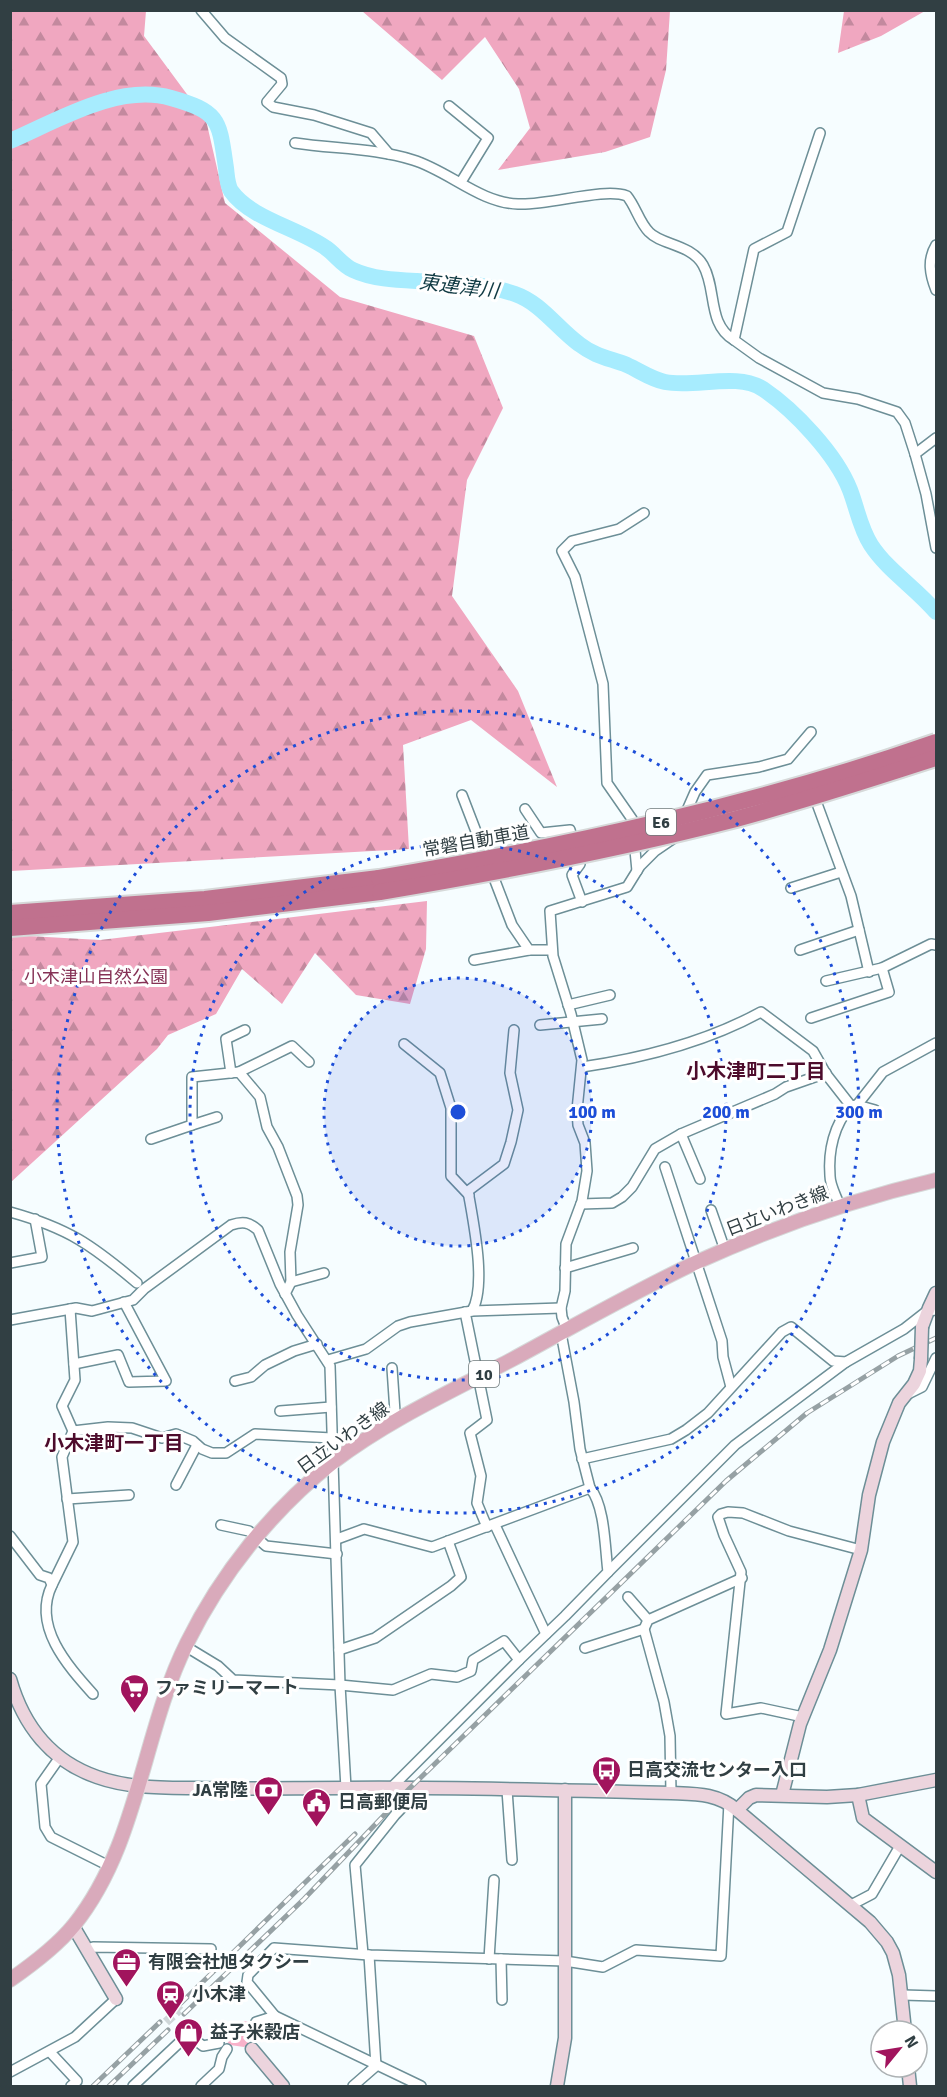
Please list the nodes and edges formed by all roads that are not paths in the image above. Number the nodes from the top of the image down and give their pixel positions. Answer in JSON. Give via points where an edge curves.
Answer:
{"nodes":[{"id":1,"x":201,"y":10,"type":"edge"},
{"id":2,"x":449,"y":106,"type":"dead end"},
{"id":3,"x":820,"y":133,"type":"dead end"},
{"id":4,"x":295,"y":143,"type":"dead end"},
{"id":5,"x":389,"y":154,"type":"junction"},
{"id":6,"x":461,"y":182,"type":"junction"},
{"id":7,"x":936,"y":245,"type":"edge"},
{"id":8,"x":936,"y":290,"type":"edge"},
{"id":9,"x":734,"y":340,"type":"junction"},
{"id":10,"x":936,"y":438,"type":"edge"},
{"id":11,"x":915,"y":454,"type":"junction"},
{"id":12,"x":644,"y":513,"type":"dead end"},
{"id":13,"x":936,"y":548,"type":"edge"},
{"id":14,"x":811,"y":732,"type":"dead end"},
{"id":15,"x":936,"y":742,"type":"edge"},
{"id":16,"x":936,"y":758,"type":"edge"},
{"id":17,"x":462,"y":795,"type":"dead end"},
{"id":18,"x":816,"y":801,"type":"dead end"},
{"id":19,"x":525,"y":809,"type":"dead end"},
{"id":20,"x":637,"y":871,"type":"junction"},
{"id":21,"x":841,"y":872,"type":"junction"},
{"id":22,"x":380,"y":885,"type":"junction"},
{"id":23,"x":791,"y":888,"type":"dead end"},
{"id":24,"x":582,"y":902,"type":"junction"},
{"id":25,"x":10,"y":913,"type":"edge"},
{"id":26,"x":10,"y":928,"type":"edge"},
{"id":27,"x":859,"y":930,"type":"junction"},
{"id":28,"x":936,"y":945,"type":"edge"},
{"id":29,"x":529,"y":950,"type":"junction"},
{"id":30,"x":800,"y":950,"type":"dead end"},
{"id":31,"x":552,"y":951,"type":"junction"},
{"id":32,"x":474,"y":960,"type":"dead end"},
{"id":33,"x":882,"y":968,"type":"junction"},
{"id":34,"x":869,"y":972,"type":"junction"},
{"id":35,"x":826,"y":981,"type":"dead end"},
{"id":36,"x":610,"y":995,"type":"dead end"},
{"id":37,"x":568,"y":1005,"type":"junction"},
{"id":38,"x":811,"y":1018,"type":"dead end"},
{"id":39,"x":602,"y":1019,"type":"dead end"},
{"id":40,"x":573,"y":1021,"type":"junction"},
{"id":41,"x":540,"y":1025,"type":"dead end"},
{"id":42,"x":245,"y":1030,"type":"dead end"},
{"id":43,"x":514,"y":1030,"type":"dead end"},
{"id":44,"x":936,"y":1043,"type":"edge"},
{"id":45,"x":404,"y":1044,"type":"dead end"},
{"id":46,"x":309,"y":1062,"type":"dead end"},
{"id":47,"x":582,"y":1067,"type":"junction"},
{"id":48,"x":235,"y":1072,"type":"junction"},
{"id":49,"x":826,"y":1073,"type":"junction"},
{"id":50,"x":854,"y":1105,"type":"junction"},
{"id":51,"x":874,"y":1110,"type":"dead end"},
{"id":52,"x":217,"y":1117,"type":"dead end"},
{"id":53,"x":192,"y":1125,"type":"junction"},
{"id":54,"x":681,"y":1134,"type":"junction"},
{"id":55,"x":151,"y":1139,"type":"dead end"},
{"id":56,"x":664,"y":1167,"type":"dead end"},
{"id":57,"x":700,"y":1179,"type":"dead end"},
{"id":58,"x":936,"y":1180,"type":"edge"},
{"id":59,"x":469,"y":1195,"type":"junction"},
{"id":60,"x":581,"y":1204,"type":"junction"},
{"id":61,"x":840,"y":1207,"type":"junction"},
{"id":62,"x":711,"y":1210,"type":"dead end"},
{"id":63,"x":10,"y":1212,"type":"edge"},
{"id":64,"x":35,"y":1219,"type":"junction"},
{"id":65,"x":633,"y":1248,"type":"dead end"},
{"id":66,"x":725,"y":1250,"type":"junction"},
{"id":67,"x":10,"y":1263,"type":"edge"},
{"id":68,"x":696,"y":1263,"type":"junction"},
{"id":69,"x":565,"y":1268,"type":"junction"},
{"id":70,"x":324,"y":1273,"type":"dead end"},
{"id":71,"x":291,"y":1282,"type":"junction"},
{"id":72,"x":137,"y":1283,"type":"dead end"},
{"id":73,"x":936,"y":1293,"type":"edge"},
{"id":74,"x":285,"y":1294,"type":"junction"},
{"id":75,"x":124,"y":1302,"type":"junction"},
{"id":76,"x":561,"y":1308,"type":"junction"},
{"id":77,"x":70,"y":1309,"type":"junction"},
{"id":78,"x":468,"y":1311,"type":"junction"},
{"id":79,"x":932,"y":1311,"type":"edge"},
{"id":80,"x":10,"y":1320,"type":"edge"},
{"id":81,"x":564,"y":1332,"type":"junction"},
{"id":82,"x":317,"y":1344,"type":"junction"},
{"id":83,"x":936,"y":1358,"type":"edge"},
{"id":84,"x":328,"y":1360,"type":"junction"},
{"id":85,"x":846,"y":1362,"type":"junction"},
{"id":86,"x":74,"y":1365,"type":"junction"},
{"id":87,"x":392,"y":1368,"type":"dead end"},
{"id":88,"x":477,"y":1378,"type":"junction"},
{"id":89,"x":235,"y":1381,"type":"dead end"},
{"id":90,"x":731,"y":1388,"type":"junction"},
{"id":91,"x":904,"y":1396,"type":"junction"},
{"id":92,"x":331,"y":1407,"type":"junction"},
{"id":93,"x":280,"y":1411,"type":"dead end"},
{"id":94,"x":397,"y":1420,"type":"junction"},
{"id":95,"x":73,"y":1431,"type":"junction"},
{"id":96,"x":332,"y":1438,"type":"junction"},
{"id":97,"x":197,"y":1445,"type":"junction"},
{"id":98,"x":582,"y":1460,"type":"junction"},
{"id":99,"x":333,"y":1463,"type":"junction"},
{"id":100,"x":176,"y":1485,"type":"dead end"},
{"id":101,"x":590,"y":1488,"type":"junction"},
{"id":102,"x":129,"y":1495,"type":"dead end"},
{"id":103,"x":67,"y":1499,"type":"junction"},
{"id":104,"x":221,"y":1525,"type":"dead end"},
{"id":105,"x":491,"y":1526,"type":"junction"},
{"id":106,"x":10,"y":1536,"type":"edge"},
{"id":107,"x":256,"y":1537,"type":"junction"},
{"id":108,"x":337,"y":1539,"type":"junction"},
{"id":109,"x":448,"y":1541,"type":"junction"},
{"id":110,"x":861,"y":1550,"type":"junction"},
{"id":111,"x":337,"y":1554,"type":"junction"},
{"id":112,"x":608,"y":1572,"type":"junction"},
{"id":113,"x":742,"y":1578,"type":"junction"},
{"id":114,"x":52,"y":1586,"type":"junction"},
{"id":115,"x":628,"y":1597,"type":"dead end"},
{"id":116,"x":646,"y":1625,"type":"junction"},
{"id":117,"x":546,"y":1634,"type":"junction"},
{"id":118,"x":185,"y":1646,"type":"junction"},
{"id":119,"x":585,"y":1648,"type":"dead end"},
{"id":120,"x":339,"y":1650,"type":"junction"},
{"id":121,"x":519,"y":1660,"type":"junction"},
{"id":122,"x":10,"y":1679,"type":"edge"},
{"id":123,"x":340,"y":1685,"type":"junction"},
{"id":124,"x":93,"y":1694,"type":"dead end"},
{"id":125,"x":803,"y":1717,"type":"junction"},
{"id":126,"x":60,"y":1757,"type":"junction"},
{"id":127,"x":936,"y":1780,"type":"edge"},
{"id":128,"x":138,"y":1786,"type":"junction"},
{"id":129,"x":346,"y":1788,"type":"junction"},
{"id":130,"x":391,"y":1788,"type":"junction"},
{"id":131,"x":420,"y":1789,"type":"junction"},
{"id":132,"x":507,"y":1790,"type":"junction"},
{"id":133,"x":565,"y":1790,"type":"junction"},
{"id":134,"x":671,"y":1793,"type":"junction"},
{"id":135,"x":782,"y":1795,"type":"junction"},
{"id":136,"x":858,"y":1795,"type":"junction"},
{"id":137,"x":733,"y":1806,"type":"junction"},
{"id":138,"x":900,"y":1846,"type":"junction"},
{"id":139,"x":512,"y":1860,"type":"dead end"},
{"id":140,"x":109,"y":1866,"type":"junction"},
{"id":141,"x":936,"y":1872,"type":"edge"},
{"id":142,"x":494,"y":1880,"type":"dead end"},
{"id":143,"x":851,"y":1905,"type":"junction"},
{"id":144,"x":73,"y":1926,"type":"junction"},
{"id":145,"x":212,"y":1949,"type":"dead end"},
{"id":146,"x":87,"y":1950,"type":"junction"},
{"id":147,"x":366,"y":1955,"type":"junction"},
{"id":148,"x":489,"y":1959,"type":"junction"},
{"id":149,"x":501,"y":1959,"type":"junction"},
{"id":150,"x":565,"y":1960,"type":"junction"},
{"id":151,"x":10,"y":1980,"type":"edge"},
{"id":152,"x":903,"y":1995,"type":"junction"},
{"id":153,"x":936,"y":1996,"type":"edge"},
{"id":154,"x":116,"y":1999,"type":"joint"},
{"id":155,"x":502,"y":2000,"type":"dead end"},
{"id":156,"x":275,"y":2016,"type":"junction"},
{"id":157,"x":904,"y":2019,"type":"edge"},
{"id":158,"x":256,"y":2022,"type":"dead end"},
{"id":159,"x":252,"y":2049,"type":"dead end"},
{"id":160,"x":50,"y":2052,"type":"junction"},
{"id":161,"x":376,"y":2066,"type":"junction"},
{"id":162,"x":10,"y":2072,"type":"edge"},
{"id":163,"x":71,"y":2086,"type":"edge"},
{"id":164,"x":133,"y":2086,"type":"edge"},
{"id":165,"x":201,"y":2086,"type":"edge"},
{"id":166,"x":283,"y":2086,"type":"edge"},
{"id":167,"x":353,"y":2086,"type":"edge"},
{"id":168,"x":421,"y":2086,"type":"edge"},
{"id":169,"x":557,"y":2086,"type":"edge"}],
"edges":[{"from":1,"to":5,"type":"street","via":[[225,38],[281,78],[282,84],[267,102],[273,107],[371,133]]},
{"from":2,"to":6,"type":"street","via":[[488,138]]},
{"from":3,"to":9,"type":"street","via":[[787,232],[754,249]]},
{"from":4,"to":5,"type":"street"},
{"from":5,"to":6,"type":"street","via":[[428,165]]},
{"from":6,"to":9,"type":"street","via":[[508,204],[532,205],[602,194],[627,196],[650,234],[688,251],[703,264],[717,318],[727,336]]},
{"from":7,"to":8,"type":"street","via":[[929,269]]},
{"from":9,"to":11,"type":"street","via":[[823,393],[897,412],[905,423]]},
{"from":10,"to":11,"type":"street"},
{"from":11,"to":13,"type":"street"},
{"from":12,"to":20,"type":"street","via":[[619,529],[572,542],[562,551],[575,577],[603,684],[607,783],[632,819]]},
{"from":14,"to":20,"type":"street","via":[[788,759],[707,775],[674,839],[655,851]]},
{"from":15,"to":22,"type":"highway","name":"常磐自動車道","number":"E6","bridge":true,"via":[[734,804]]},
{"from":16,"to":22,"type":"highway","name":"常磐自動車道","number":"E6","bridge":true,"via":[[739,818],[613,849],[484,875]]},
{"from":17,"to":29,"type":"street","via":[[512,925]]},
{"from":18,"to":21,"type":"street"},
{"from":19,"to":24,"type":"street","via":[[541,833],[570,830],[580,864],[572,875]]},
{"from":20,"to":24,"type":"street","via":[[627,887]]},
{"from":21,"to":23,"type":"street"},
{"from":21,"to":27,"type":"street"},
{"from":22,"to":25,"type":"highway","name":"常磐自動車道","number":"E6"},
{"from":22,"to":26,"type":"highway","name":"常磐自動車道","number":"E6","via":[[219,912]]},
{"from":24,"to":31,"type":"street","via":[[550,911]]},
{"from":27,"to":30,"type":"street"},
{"from":27,"to":34,"type":"street"},
{"from":28,"to":33,"type":"street"},
{"from":29,"to":31,"type":"street"},
{"from":29,"to":32,"type":"street"},
{"from":31,"to":37,"type":"street"},
{"from":33,"to":34,"type":"street"},
{"from":33,"to":38,"type":"street","via":[[890,992]]},
{"from":34,"to":35,"type":"street"},
{"from":36,"to":37,"type":"street"},
{"from":37,"to":40,"type":"street"},
{"from":39,"to":40,"type":"street"},
{"from":40,"to":41,"type":"street"},
{"from":40,"to":47,"type":"street"},
{"from":42,"to":48,"type":"street","via":[[226,1039]]},
{"from":43,"to":59,"type":"street","via":[[510,1073],[518,1110],[511,1142],[504,1164],[468,1191]]},
{"from":44,"to":50,"type":"street","via":[[883,1072]]},
{"from":45,"to":59,"type":"street","via":[[440,1073],[452,1108],[452,1176]]},
{"from":46,"to":48,"type":"street","via":[[292,1046]]},
{"from":47,"to":49,"type":"street","via":[[688,1043],[732,1028],[761,1012],[813,1050]]},
{"from":47,"to":60,"type":"street","via":[[577,1110],[587,1172]]},
{"from":48,"to":53,"type":"street","via":[[192,1077]]},
{"from":48,"to":71,"type":"street","via":[[260,1097],[267,1127],[297,1196],[290,1252]]},
{"from":49,"to":50,"type":"street"},
{"from":49,"to":54,"type":"street"},
{"from":50,"to":51,"type":"street"},
{"from":50,"to":61,"type":"street","via":[[841,1117],[831,1147],[830,1178]]},
{"from":52,"to":53,"type":"street"},
{"from":53,"to":55,"type":"street"},
{"from":54,"to":57,"type":"street"},
{"from":54,"to":60,"type":"street","via":[[655,1149],[622,1197],[612,1203]]},
{"from":56,"to":68,"type":"street"},
{"from":58,"to":61,"type":"main road","name":"日立いわき線","number":"10"},
{"from":59,"to":78,"type":"street","via":[[477,1253],[478,1301]]},
{"from":60,"to":69,"type":"street","via":[[566,1244]]},
{"from":61,"to":66,"type":"main road","name":"日立いわき線","number":"10"},
{"from":62,"to":66,"type":"street"},
{"from":63,"to":64,"type":"street"},
{"from":64,"to":67,"type":"street","via":[[42,1257]]},
{"from":64,"to":72,"type":"street","via":[[82,1239]]},
{"from":65,"to":69,"type":"street"},
{"from":66,"to":68,"type":"main road","name":"日立いわき線","number":"10"},
{"from":68,"to":81,"type":"main road","name":"日立いわき線","number":"10"},
{"from":68,"to":90,"type":"street","via":[[722,1341]]},
{"from":69,"to":76,"type":"street"},
{"from":70,"to":71,"type":"street"},
{"from":71,"to":74,"type":"street"},
{"from":73,"to":79,"type":"street"},
{"from":74,"to":75,"type":"street","via":[[258,1230],[242,1222],[231,1225],[133,1300]]},
{"from":74,"to":82,"type":"street"},
{"from":75,"to":77,"type":"street","via":[[92,1311]]},
{"from":75,"to":86,"type":"street","via":[[166,1381],[129,1382],[118,1355]]},
{"from":76,"to":78,"type":"street"},
{"from":76,"to":81,"type":"street"},
{"from":77,"to":80,"type":"street"},
{"from":77,"to":86,"type":"street"},
{"from":78,"to":84,"type":"street","via":[[398,1326],[366,1349]]},
{"from":78,"to":88,"type":"street"},
{"from":79,"to":85,"type":"street"},
{"from":79,"to":91,"type":"street","bridge":true,"via":[[922,1328],[917,1377]]},
{"from":81,"to":88,"type":"main road","name":"日立いわき線","number":"10"},
{"from":81,"to":98,"type":"street"},
{"from":82,"to":84,"type":"street"},
{"from":82,"to":89,"type":"street","via":[[265,1365],[252,1377]]},
{"from":83,"to":91,"type":"street","via":[[922,1387]]},
{"from":84,"to":92,"type":"street"},
{"from":85,"to":90,"type":"street","via":[[832,1361],[791,1327]]},
{"from":85,"to":112,"type":"street","via":[[735,1445]]},
{"from":86,"to":95,"type":"street","via":[[75,1380],[62,1406]]},
{"from":87,"to":94,"type":"street"},
{"from":88,"to":94,"type":"main road","name":"日立いわき線","number":"10"},
{"from":88,"to":105,"type":"street","via":[[487,1420],[470,1433],[481,1476],[477,1503]]},
{"from":90,"to":98,"type":"street","via":[[708,1413],[671,1439]]},
{"from":91,"to":110,"type":"street","via":[[883,1442],[869,1495]]},
{"from":92,"to":93,"type":"street"},
{"from":92,"to":96,"type":"street"},
{"from":94,"to":99,"type":"main road","name":"日立いわき線","number":"10"},
{"from":95,"to":97,"type":"street","via":[[132,1428],[162,1438],[176,1434]]},
{"from":95,"to":103,"type":"street","via":[[62,1457]]},
{"from":96,"to":97,"type":"street","via":[[255,1434],[226,1453],[212,1453]]},
{"from":96,"to":99,"type":"street"},
{"from":97,"to":100,"type":"street"},
{"from":98,"to":101,"type":"street"},
{"from":99,"to":107,"type":"main road","name":"日立いわき線","number":"10"},
{"from":99,"to":108,"type":"street"},
{"from":101,"to":105,"type":"street"},
{"from":101,"to":112,"type":"street","via":[[601,1518]]},
{"from":102,"to":103,"type":"street"},
{"from":103,"to":114,"type":"street","via":[[73,1542]]},
{"from":104,"to":107,"type":"street"},
{"from":105,"to":109,"type":"street"},
{"from":105,"to":117,"type":"street"},
{"from":106,"to":114,"type":"street"},
{"from":107,"to":111,"type":"street","via":[[266,1546]]},
{"from":107,"to":118,"type":"main road","name":"日立いわき線","number":"10","via":[[221,1585]]},
{"from":108,"to":109,"type":"street","via":[[364,1529],[432,1547]]},
{"from":108,"to":111,"type":"street"},
{"from":109,"to":120,"type":"street","via":[[461,1577],[375,1638]]},
{"from":110,"to":113,"type":"street","via":[[789,1531],[743,1513],[728,1512],[718,1517]]},
{"from":110,"to":125,"type":"street","via":[[830,1650]]},
{"from":111,"to":120,"type":"street"},
{"from":112,"to":117,"type":"street"},
{"from":113,"to":116,"type":"street"},
{"from":113,"to":125,"type":"street","via":[[726,1714],[761,1708]]},
{"from":114,"to":124,"type":"street","via":[[45,1610],[51,1635]]},
{"from":115,"to":116,"type":"street"},
{"from":116,"to":119,"type":"street"},
{"from":116,"to":134,"type":"street","via":[[670,1736]]},
{"from":117,"to":121,"type":"street"},
{"from":118,"to":123,"type":"street","via":[[233,1680]]},
{"from":118,"to":128,"type":"main road","name":"日立いわき線","number":"10"},
{"from":120,"to":123,"type":"street"},
{"from":121,"to":123,"type":"street","via":[[504,1641],[473,1660],[471,1671],[457,1677],[431,1674],[393,1690]]},
{"from":121,"to":130,"type":"street"},
{"from":122,"to":126,"type":"street","via":[[22,1712],[39,1738]]},
{"from":123,"to":129,"type":"street"},
{"from":125,"to":135,"type":"street"},
{"from":126,"to":128,"type":"street","via":[[99,1778]]},
{"from":126,"to":140,"type":"street","via":[[41,1784],[45,1827],[51,1837]]},
{"from":127,"to":136,"type":"street"},
{"from":128,"to":129,"type":"street"},
{"from":128,"to":140,"type":"main road","name":"日立いわき線","number":"10"},
{"from":129,"to":130,"type":"street"},
{"from":130,"to":131,"type":"street"},
{"from":131,"to":132,"type":"street"},
{"from":131,"to":147,"type":"street","via":[[355,1865]]},
{"from":132,"to":133,"type":"street"},
{"from":132,"to":139,"type":"street"},
{"from":133,"to":134,"type":"street"},
{"from":133,"to":150,"type":"street"},
{"from":134,"to":137,"type":"street","via":[[709,1795]]},
{"from":135,"to":136,"type":"street"},
{"from":135,"to":137,"type":"street","via":[[756,1795]]},
{"from":136,"to":138,"type":"street","via":[[863,1818]]},
{"from":137,"to":143,"type":"street"},
{"from":137,"to":150,"type":"street","via":[[721,1956],[636,1950],[603,1967]]},
{"from":138,"to":141,"type":"street"},
{"from":138,"to":143,"type":"street","via":[[872,1894]]},
{"from":140,"to":144,"type":"main road","name":"日立いわき線","number":"10"},
{"from":142,"to":148,"type":"street"},
{"from":143,"to":152,"type":"street","via":[[888,1942]]},
{"from":144,"to":146,"type":"street"},
{"from":144,"to":151,"type":"main road","name":"日立いわき線","number":"10"},
{"from":145,"to":146,"type":"street"},
{"from":146,"to":154,"type":"street"},
{"from":147,"to":148,"type":"street"},
{"from":147,"to":156,"type":"street","via":[[274,1948],[248,1975],[247,1982]]},
{"from":147,"to":161,"type":"street"},
{"from":148,"to":149,"type":"street"},
{"from":149,"to":150,"type":"street"},
{"from":149,"to":155,"type":"street"},
{"from":150,"to":169,"type":"street","via":[[565,2038]]},
{"from":152,"to":153,"type":"street"},
{"from":152,"to":157,"type":"street"},
{"from":154,"to":160,"type":"street","via":[[75,2037]]},
{"from":156,"to":158,"type":"street"},
{"from":156,"to":161,"type":"street"},
{"from":159,"to":166,"type":"street"},
{"from":160,"to":162,"type":"street"},
{"from":160,"to":163,"type":"street","via":[[77,2080]]},
{"from":161,"to":167,"type":"street"},
{"from":161,"to":168,"type":"street"},
{"from":164,"to":165,"type":"street","via":[[190,2036],[203,2046],[223,2046],[219,2068]]}]}
